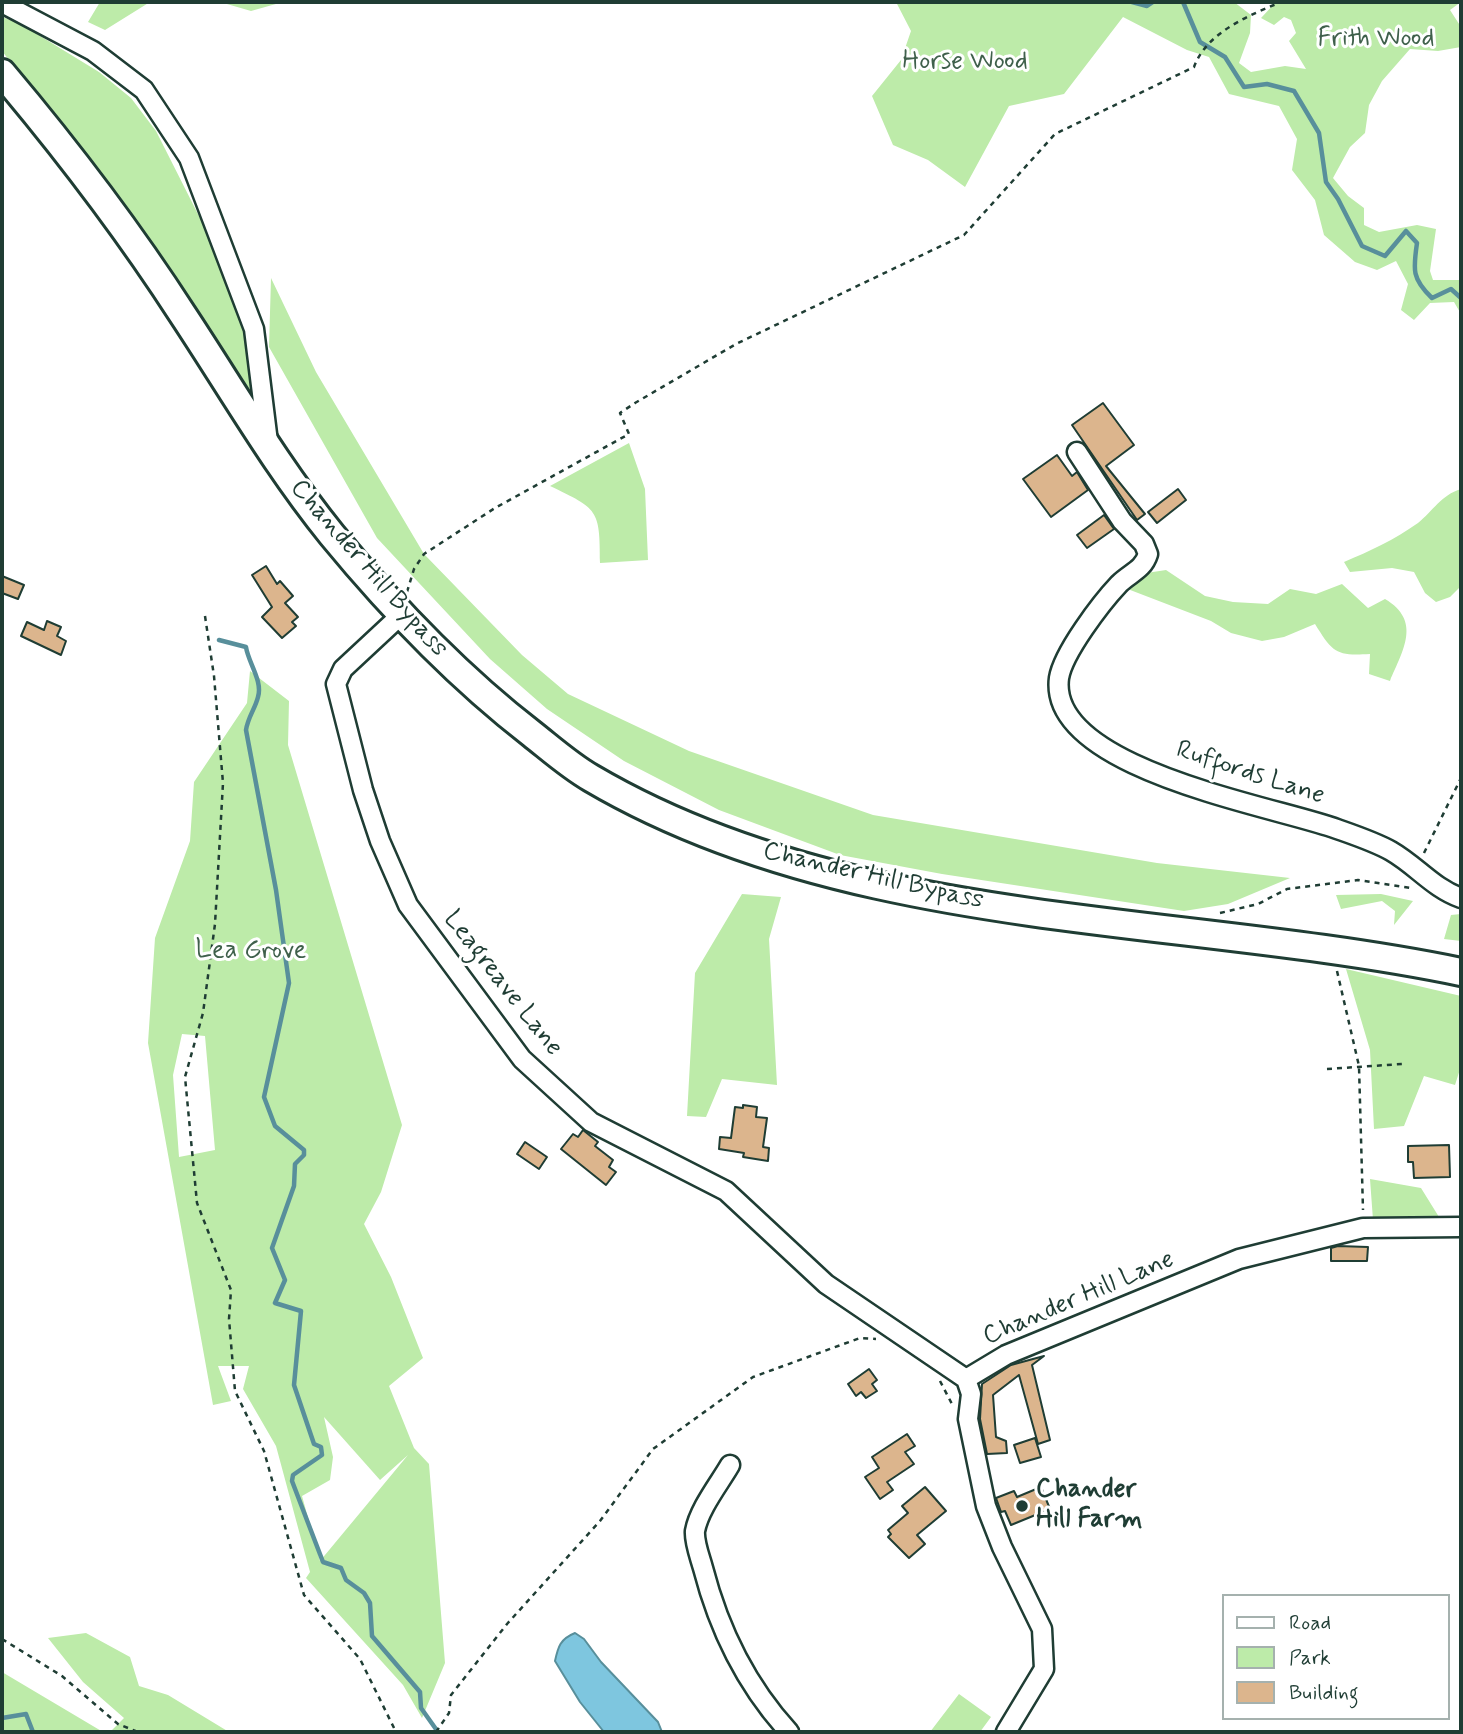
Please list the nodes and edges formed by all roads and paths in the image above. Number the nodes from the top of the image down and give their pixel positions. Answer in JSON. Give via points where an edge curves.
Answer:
{"nodes":[{"id":1,"x":1281,"y":2,"type":"edge"},
{"id":2,"x":2,"y":3,"type":"edge"},
{"id":3,"x":2,"y":73,"type":"edge"},
{"id":4,"x":269,"y":450,"type":"junction"},
{"id":5,"x":1077,"y":452,"type":"dead end"},
{"id":6,"x":414,"y":569,"type":"dead end"},
{"id":7,"x":401,"y":615,"type":"junction"},
{"id":8,"x":205,"y":617,"type":"dead end"},
{"id":9,"x":1461,"y":778,"type":"edge"},
{"id":10,"x":1411,"y":865,"type":"junction"},
{"id":11,"x":1439,"y":890,"type":"junction"},
{"id":12,"x":1461,"y":898,"type":"edge"},
{"id":13,"x":1197,"y":932,"type":"junction"},
{"id":14,"x":1332,"y":948,"type":"junction"},
{"id":15,"x":1461,"y":972,"type":"edge"},
{"id":16,"x":1402,"y":1064,"type":"dead end"},
{"id":17,"x":1359,"y":1066,"type":"junction"},
{"id":18,"x":1327,"y":1069,"type":"dead end"},
{"id":19,"x":1461,"y":1227,"type":"edge"},
{"id":20,"x":1363,"y":1228,"type":"junction"},
{"id":21,"x":878,"y":1339,"type":"dead end"},
{"id":22,"x":939,"y":1379,"type":"dead end"},
{"id":23,"x":966,"y":1379,"type":"junction"},
{"id":24,"x":951,"y":1403,"type":"dead end"},
{"id":25,"x":730,"y":1465,"type":"dead end"},
{"id":26,"x":2,"y":1639,"type":"edge"},
{"id":27,"x":138,"y":1732,"type":"edge"},
{"id":28,"x":396,"y":1732,"type":"edge"},
{"id":29,"x":437,"y":1732,"type":"edge"},
{"id":30,"x":789,"y":1732,"type":"edge"},
{"id":31,"x":1006,"y":1732,"type":"edge"}],
"edges":[{"from":1,"to":6,"type":"path","via":[[1213,39],[1194,67],[1055,134],[963,236],[736,344],[635,403],[621,413],[629,433],[495,508],[424,554]]},
{"from":2,"to":4,"type":"street","via":[[93,51],[144,90],[189,158],[254,329]]},
{"from":3,"to":4,"type":"highway","name":"Chander Hill Bypass","via":[[70,154],[181,312]]},
{"from":4,"to":7,"type":"highway","name":"Chander Hill Bypass","via":[[330,533]]},
{"from":5,"to":10,"type":"street","name":"Ruffords Lane","via":[[1122,522],[1147,551],[1140,569],[1120,583],[1079,638],[1060,676],[1063,710],[1081,734],[1189,787],[1336,828]]},
{"from":7,"to":13,"type":"highway","name":"Chander Hill Bypass","via":[[482,696],[586,776],[708,833],[785,863],[900,889]]},
{"from":7,"to":23,"type":"street","name":"Leagreave Lane","via":[[344,669],[336,684],[363,790],[408,905],[486,1016],[522,1059],[591,1122],[726,1192],[826,1284]]},
{"from":8,"to":28,"type":"path","via":[[223,783],[213,937],[203,1013],[185,1076],[197,1203],[231,1290],[235,1391],[264,1451],[304,1595],[360,1659]]},
{"from":9,"to":10,"type":"path","via":[[1422,856]]},
{"from":10,"to":11,"type":"street","name":"Ruffords Lane"},
{"from":11,"to":12,"type":"street"},
{"from":11,"to":13,"type":"path","via":[[1358,880],[1287,889],[1258,904],[1212,914]]},
{"from":13,"to":14,"type":"highway","name":"Chander Hill Bypass"},
{"from":14,"to":15,"type":"highway","name":"Chander Hill Bypass"},
{"from":14,"to":17,"type":"path"},
{"from":16,"to":17,"type":"path"},
{"from":17,"to":18,"type":"path"},
{"from":17,"to":20,"type":"path"},
{"from":19,"to":20,"type":"street","name":"Chander Hill Lane"},
{"from":20,"to":23,"type":"street","name":"Chander Hill Lane","via":[[1239,1259],[1006,1355]]},
{"from":21,"to":29,"type":"path","via":[[860,1338],[753,1377],[653,1450],[600,1521],[507,1624],[451,1695],[449,1713]]},
{"from":22,"to":24,"type":"path"},
{"from":23,"to":31,"type":"street","name":"Chander Hill Lane","via":[[971,1394],[968,1419],[986,1506],[1042,1629],[1044,1669]]},
{"from":25,"to":30,"type":"street","via":[[695,1532],[698,1550],[719,1623],[766,1707]]},
{"from":26,"to":27,"type":"path","via":[[62,1676],[118,1724]]}]}
